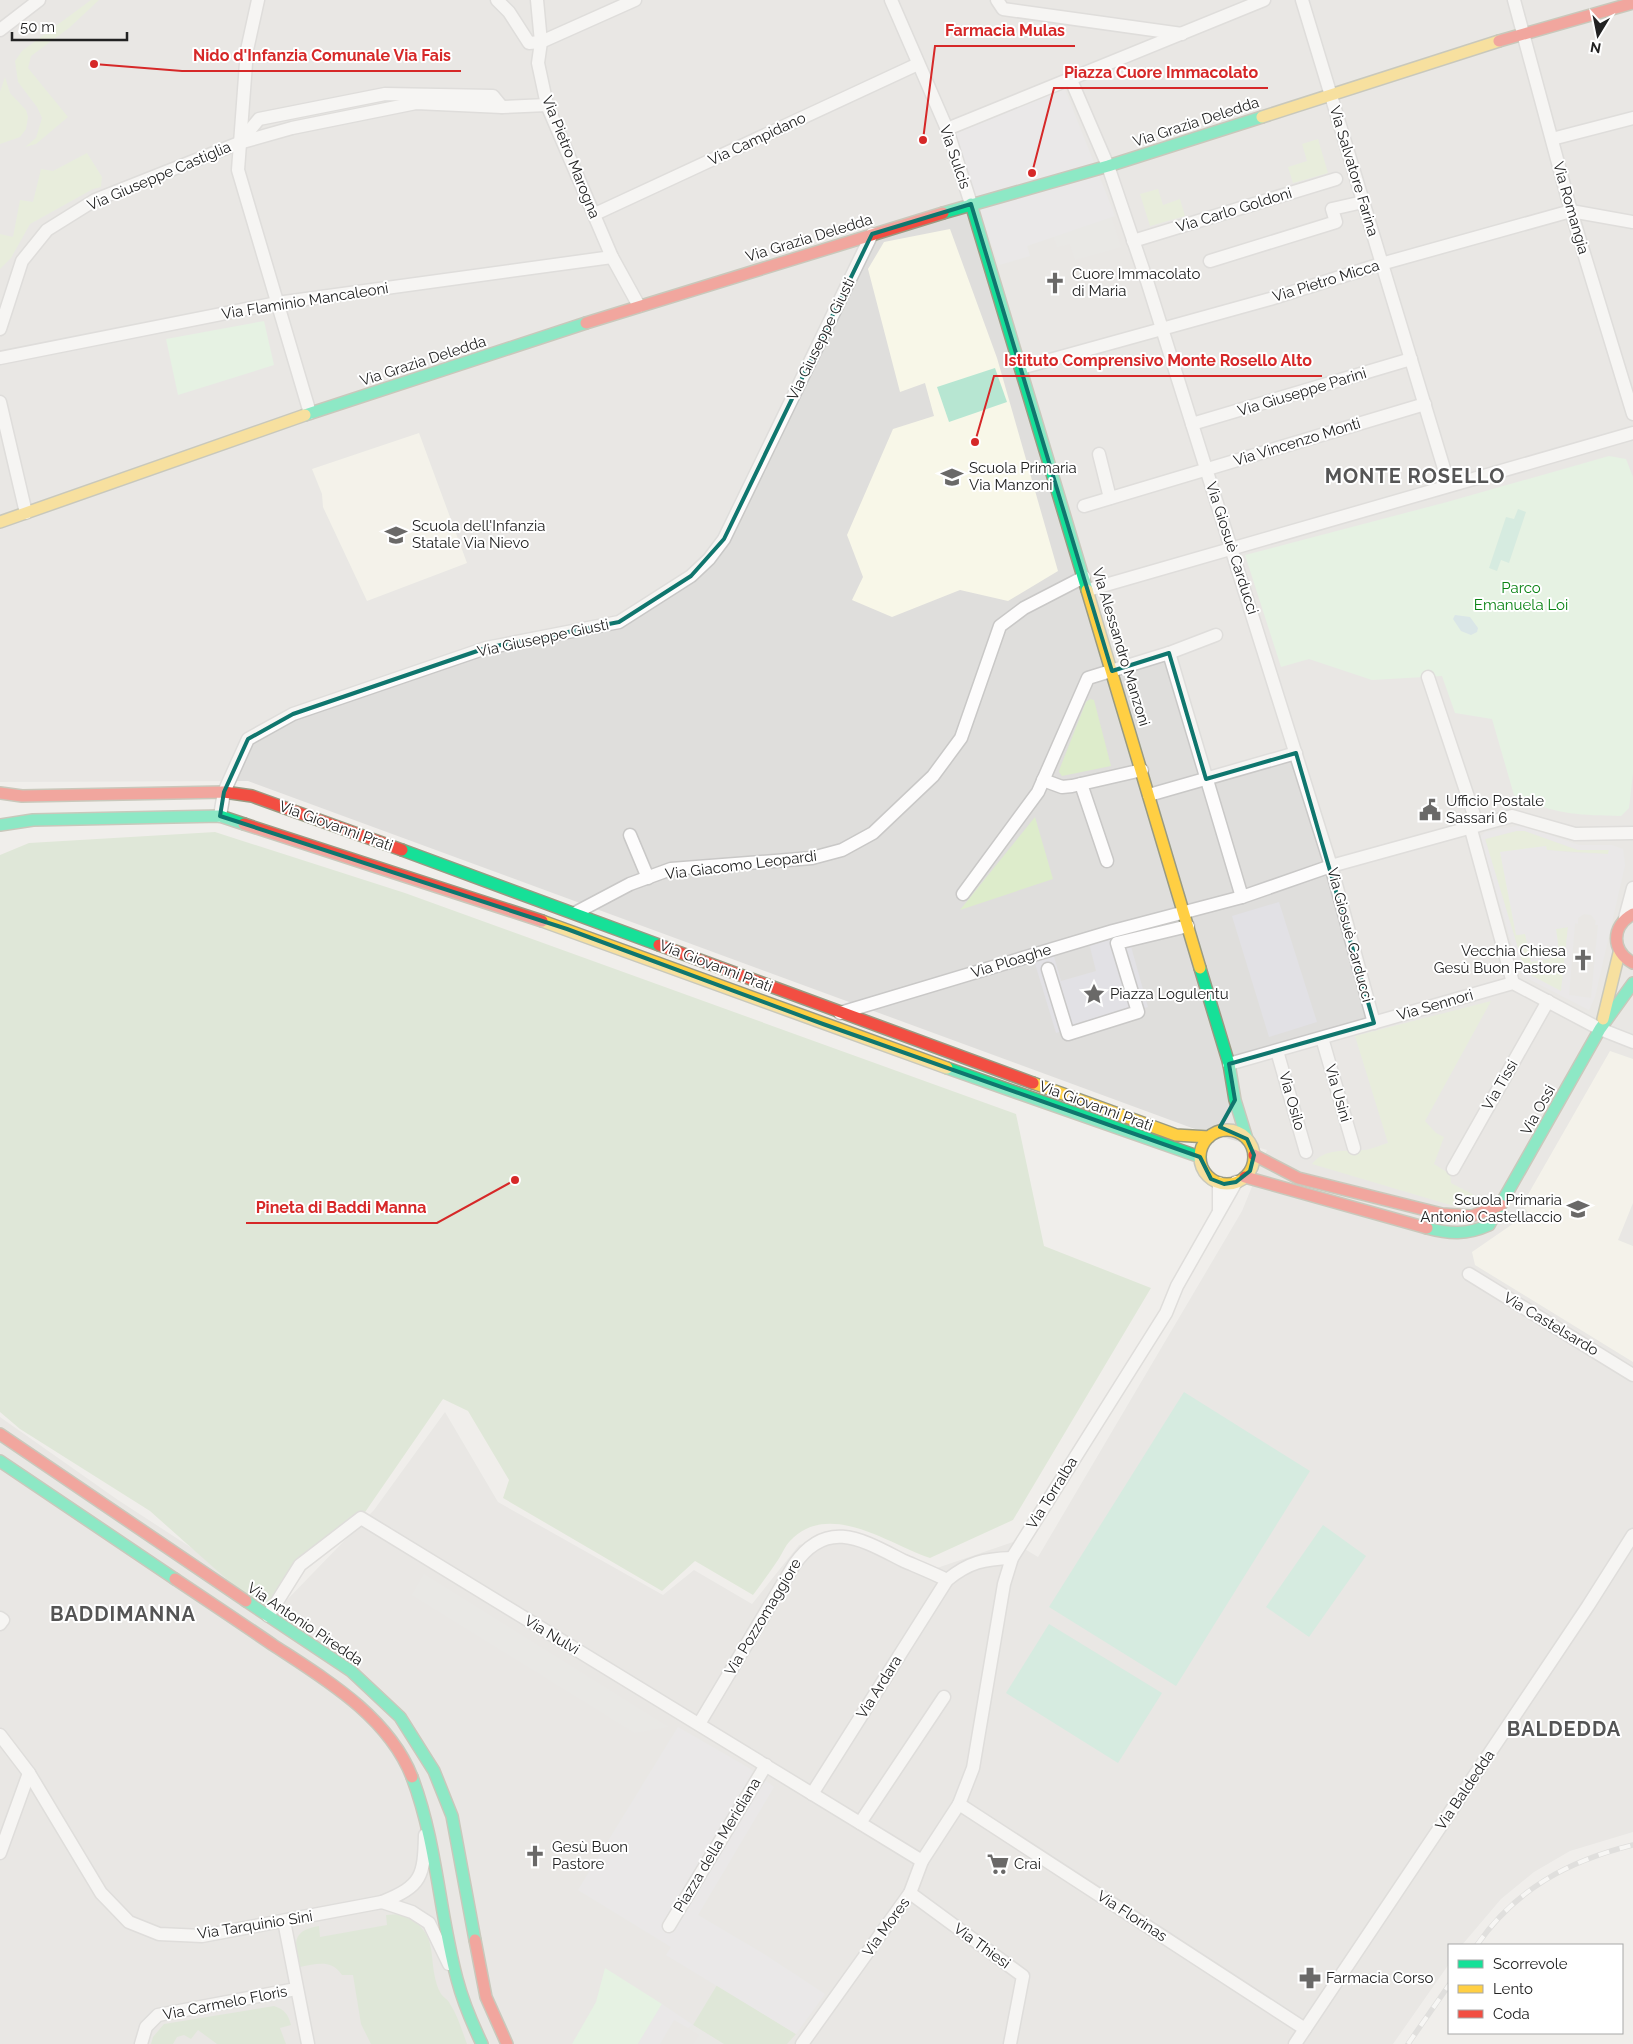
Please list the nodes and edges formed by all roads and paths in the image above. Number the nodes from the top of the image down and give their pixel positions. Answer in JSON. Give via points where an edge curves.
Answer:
{"nodes":[{"id":1,"x":39,"y":0,"type":"edge"},
{"id":2,"x":258,"y":0,"type":"edge"},
{"id":3,"x":497,"y":0,"type":"edge"},
{"id":4,"x":537,"y":0,"type":"edge"},
{"id":5,"x":635,"y":0,"type":"edge"},
{"id":6,"x":890,"y":0,"type":"edge"},
{"id":7,"x":996,"y":0,"type":"edge"},
{"id":8,"x":1302,"y":0,"type":"edge"},
{"id":9,"x":1514,"y":0,"type":"edge"},
{"id":10,"x":1257,"y":1,"type":"edge"},
{"id":11,"x":1633,"y":4,"type":"edge"},
{"id":12,"x":0,"y":30,"type":"edge"},
{"id":13,"x":1182,"y":34,"type":"junction"},
{"id":14,"x":1523,"y":34,"type":"junction"},
{"id":15,"x":541,"y":42,"type":"junction"},
{"id":16,"x":918,"y":64,"type":"junction"},
{"id":17,"x":1071,"y":80,"type":"junction"},
{"id":18,"x":1331,"y":94,"type":"junction"},
{"id":19,"x":547,"y":105,"type":"junction"},
{"id":20,"x":1633,"y":118,"type":"edge"},
{"id":21,"x":947,"y":129,"type":"junction"},
{"id":22,"x":1552,"y":139,"type":"junction"},
{"id":23,"x":239,"y":143,"type":"junction"},
{"id":24,"x":1108,"y":166,"type":"junction"},
{"id":25,"x":1336,"y":180,"type":"dead end"},
{"id":26,"x":1363,"y":202,"type":"junction"},
{"id":27,"x":971,"y":204,"type":"junction"},
{"id":28,"x":1571,"y":210,"type":"junction"},
{"id":29,"x":594,"y":214,"type":"junction"},
{"id":30,"x":1633,"y":222,"type":"edge"},
{"id":31,"x":872,"y":234,"type":"junction"},
{"id":32,"x":1132,"y":241,"type":"junction"},
{"id":33,"x":612,"y":257,"type":"junction"},
{"id":34,"x":1210,"y":261,"type":"dead end"},
{"id":35,"x":1381,"y":264,"type":"junction"},
{"id":36,"x":5,"y":294,"type":"edge"},
{"id":37,"x":277,"y":303,"type":"junction"},
{"id":38,"x":639,"y":306,"type":"junction"},
{"id":39,"x":0,"y":329,"type":"edge"},
{"id":40,"x":1161,"y":329,"type":"junction"},
{"id":41,"x":0,"y":358,"type":"edge"},
{"id":42,"x":1411,"y":359,"type":"junction"},
{"id":43,"x":1020,"y":368,"type":"junction"},
{"id":44,"x":0,"y":402,"type":"edge"},
{"id":45,"x":1425,"y":404,"type":"junction"},
{"id":46,"x":310,"y":413,"type":"junction"},
{"id":47,"x":1633,"y":414,"type":"edge"},
{"id":48,"x":1192,"y":424,"type":"junction"},
{"id":49,"x":1633,"y":433,"type":"edge"},
{"id":50,"x":1100,"y":454,"type":"dead end"},
{"id":51,"x":1206,"y":469,"type":"junction"},
{"id":52,"x":1449,"y":485,"type":"junction"},
{"id":53,"x":1110,"y":498,"type":"junction"},
{"id":54,"x":1084,"y":506,"type":"dead end"},
{"id":55,"x":26,"y":513,"type":"junction"},
{"id":56,"x":0,"y":522,"type":"edge"},
{"id":57,"x":1232,"y":548,"type":"junction"},
{"id":58,"x":1084,"y":577,"type":"junction"},
{"id":59,"x":1088,"y":590,"type":"junction"},
{"id":60,"x":1216,"y":635,"type":"dead end"},
{"id":61,"x":1169,"y":653,"type":"junction"},
{"id":62,"x":1112,"y":670,"type":"junction"},
{"id":63,"x":1428,"y":677,"type":"dead end"},
{"id":64,"x":1296,"y":753,"type":"junction"},
{"id":65,"x":1142,"y":770,"type":"junction"},
{"id":66,"x":1206,"y":778,"type":"junction"},
{"id":67,"x":1043,"y":780,"type":"junction"},
{"id":68,"x":1081,"y":784,"type":"junction"},
{"id":69,"x":224,"y":792,"type":"junction"},
{"id":70,"x":0,"y":793,"type":"edge"},
{"id":71,"x":1149,"y":795,"type":"junction"},
{"id":72,"x":220,"y":816,"type":"junction"},
{"id":73,"x":0,"y":825,"type":"edge"},
{"id":74,"x":1474,"y":825,"type":"junction"},
{"id":75,"x":1633,"y":833,"type":"edge"},
{"id":76,"x":630,"y":835,"type":"dead end"},
{"id":77,"x":1107,"y":861,"type":"dead end"},
{"id":78,"x":1331,"y":866,"type":"junction"},
{"id":79,"x":648,"y":878,"type":"junction"},
{"id":80,"x":1633,"y":888,"type":"edge"},
{"id":81,"x":963,"y":894,"type":"dead end"},
{"id":82,"x":1242,"y":897,"type":"junction"},
{"id":83,"x":577,"y":912,"type":"junction"},
{"id":84,"x":1183,"y":912,"type":"junction"},
{"id":85,"x":1629,"y":916,"type":"edge"},
{"id":86,"x":1188,"y":926,"type":"junction"},
{"id":87,"x":1619,"y":953,"type":"junction"},
{"id":88,"x":1633,"y":963,"type":"edge"},
{"id":89,"x":1048,"y":969,"type":"dead end"},
{"id":90,"x":1513,"y":983,"type":"junction"},
{"id":91,"x":1633,"y":983,"type":"edge"},
{"id":92,"x":1548,"y":1001,"type":"junction"},
{"id":93,"x":840,"y":1013,"type":"junction"},
{"id":94,"x":1374,"y":1023,"type":"junction"},
{"id":95,"x":1600,"y":1029,"type":"junction"},
{"id":96,"x":1322,"y":1038,"type":"junction"},
{"id":97,"x":1633,"y":1042,"type":"edge"},
{"id":98,"x":1277,"y":1051,"type":"junction"},
{"id":99,"x":1229,"y":1064,"type":"junction"},
{"id":100,"x":1235,"y":1100,"type":"junction"},
{"id":101,"x":1212,"y":1135,"type":"junction"},
{"id":102,"x":1247,"y":1140,"type":"junction"},
{"id":103,"x":1354,"y":1148,"type":"dead end"},
{"id":104,"x":1306,"y":1152,"type":"dead end"},
{"id":105,"x":1254,"y":1155,"type":"junction"},
{"id":106,"x":1200,"y":1157,"type":"junction"},
{"id":107,"x":1453,"y":1170,"type":"dead end"},
{"id":108,"x":1241,"y":1179,"type":"junction"},
{"id":109,"x":1219,"y":1183,"type":"junction"},
{"id":110,"x":1501,"y":1205,"type":"junction"},
{"id":111,"x":1219,"y":1210,"type":"junction"},
{"id":112,"x":1469,"y":1274,"type":"dead end"},
{"id":113,"x":1633,"y":1375,"type":"edge"},
{"id":114,"x":0,"y":1434,"type":"edge"},
{"id":115,"x":0,"y":1461,"type":"edge"},
{"id":116,"x":1633,"y":1535,"type":"edge"},
{"id":117,"x":1012,"y":1558,"type":"junction"},
{"id":118,"x":947,"y":1580,"type":"junction"},
{"id":119,"x":268,"y":1616,"type":"junction"},
{"id":120,"x":0,"y":1618,"type":"edge"},
{"id":121,"x":0,"y":1624,"type":"edge"},
{"id":122,"x":944,"y":1697,"type":"dead end"},
{"id":123,"x":699,"y":1724,"type":"junction"},
{"id":124,"x":0,"y":1735,"type":"edge"},
{"id":125,"x":766,"y":1765,"type":"junction"},
{"id":126,"x":29,"y":1773,"type":"junction"},
{"id":127,"x":812,"y":1794,"type":"junction"},
{"id":128,"x":959,"y":1804,"type":"junction"},
{"id":129,"x":425,"y":1812,"type":"junction"},
{"id":130,"x":860,"y":1823,"type":"junction"},
{"id":131,"x":0,"y":1853,"type":"edge"},
{"id":132,"x":922,"y":1861,"type":"junction"},
{"id":133,"x":910,"y":1893,"type":"junction"},
{"id":134,"x":382,"y":1902,"type":"junction"},
{"id":135,"x":284,"y":1921,"type":"junction"},
{"id":136,"x":669,"y":1926,"type":"dead end"},
{"id":137,"x":458,"y":1983,"type":"junction"},
{"id":138,"x":296,"y":1989,"type":"junction"},
{"id":139,"x":1305,"y":2029,"type":"junction"},
{"id":140,"x":142,"y":2044,"type":"edge"},
{"id":141,"x":308,"y":2044,"type":"edge"},
{"id":142,"x":482,"y":2044,"type":"edge"},
{"id":143,"x":507,"y":2044,"type":"edge"},
{"id":144,"x":802,"y":2044,"type":"edge"},
{"id":145,"x":1010,"y":2044,"type":"edge"},
{"id":146,"x":1295,"y":2044,"type":"edge"}],
"edges":[{"from":1,"to":12,"type":"street"},
{"from":2,"to":23,"type":"street","via":[[247,50]]},
{"from":3,"to":15,"type":"street","via":[[529,43]]},
{"from":4,"to":15,"type":"street","name":"Via Pietro Marogna"},
{"from":5,"to":15,"type":"street"},
{"from":6,"to":16,"type":"street","name":"Via Sulcis"},
{"from":7,"to":13,"type":"street","via":[[1003,9]]},
{"from":8,"to":18,"type":"street","name":"Via Salvatore Farina"},
{"from":9,"to":14,"type":"street","name":"Via Romangia"},
{"from":10,"to":13,"type":"street"},
{"from":11,"to":14,"type":"street","name":"Via Grazia Deledda"},
{"from":13,"to":17,"type":"street"},
{"from":14,"to":18,"type":"street","name":"Via Grazia Deledda"},
{"from":14,"to":22,"type":"street","name":"Via Romangia"},
{"from":15,"to":19,"type":"street","name":"Via Pietro Marogna","via":[[538,63]]},
{"from":16,"to":21,"type":"street","name":"Via Sulcis"},
{"from":16,"to":29,"type":"street","name":"Via Campidano"},
{"from":17,"to":21,"type":"street"},
{"from":17,"to":24,"type":"street","name":"Via Giosuè Carducci"},
{"from":18,"to":24,"type":"street","name":"Via Grazia Deledda"},
{"from":18,"to":26,"type":"street","name":"Via Salvatore Farina"},
{"from":19,"to":23,"type":"street","name":"Via Giuseppe Castiglia","via":[[502,108],[416,103],[292,128]]},
{"from":19,"to":29,"type":"street","name":"Via Pietro Marogna"},
{"from":20,"to":22,"type":"street"},
{"from":21,"to":27,"type":"street","name":"Via Sulcis"},
{"from":22,"to":28,"type":"street","name":"Via Romangia"},
{"from":23,"to":36,"type":"street","name":"Via Giuseppe Castiglia","via":[[95,200],[47,230],[22,261]]},
{"from":23,"to":37,"type":"street","via":[[238,170]]},
{"from":24,"to":27,"type":"street","name":"Via Grazia Deledda"},
{"from":24,"to":32,"type":"street","name":"Via Giosuè Carducci"},
{"from":25,"to":32,"type":"street","name":"Via Carlo Goldoni"},
{"from":26,"to":34,"type":"street","via":[[1332,210],[1336,222]]},
{"from":26,"to":35,"type":"street","name":"Via Salvatore Farina"},
{"from":27,"to":31,"type":"street","name":"Via Grazia Deledda"},
{"from":27,"to":43,"type":"street","name":"Via Alessandro Manzoni"},
{"from":28,"to":30,"type":"street","name":"Via Pietro Micca"},
{"from":28,"to":35,"type":"street","name":"Via Pietro Micca"},
{"from":28,"to":47,"type":"street","name":"Via Romangia"},
{"from":29,"to":33,"type":"street","name":"Via Pietro Marogna"},
{"from":31,"to":38,"type":"street","name":"Via Grazia Deledda"},
{"from":31,"to":69,"type":"street","name":"Via Giuseppe Giusti","via":[[724,539],[691,576],[619,622],[486,648],[293,714],[248,739]]},
{"from":32,"to":40,"type":"street","name":"Via Giosuè Carducci"},
{"from":33,"to":37,"type":"street","name":"Via Flaminio Mancaleoni"},
{"from":33,"to":38,"type":"street","name":"Via Pietro Marogna"},
{"from":35,"to":40,"type":"street","name":"Via Pietro Micca"},
{"from":35,"to":42,"type":"street","name":"Via Salvatore Farina"},
{"from":36,"to":39,"type":"street","name":"Via Giuseppe Castiglia"},
{"from":37,"to":41,"type":"street","name":"Via Flaminio Mancaleoni"},
{"from":37,"to":46,"type":"street"},
{"from":38,"to":46,"type":"street","name":"Via Grazia Deledda"},
{"from":40,"to":43,"type":"street","name":"Via Pietro Micca"},
{"from":40,"to":48,"type":"street","name":"Via Giosuè Carducci"},
{"from":42,"to":45,"type":"street","name":"Via Salvatore Farina"},
{"from":42,"to":48,"type":"street","name":"Via Giuseppe Parini"},
{"from":43,"to":58,"type":"street","name":"Via Alessandro Manzoni"},
{"from":44,"to":55,"type":"street"},
{"from":45,"to":51,"type":"street","name":"Via Vincenzo Monti"},
{"from":45,"to":52,"type":"street","name":"Via Salvatore Farina"},
{"from":46,"to":55,"type":"street","name":"Via Grazia Deledda"},
{"from":48,"to":51,"type":"street","name":"Via Giosuè Carducci"},
{"from":49,"to":52,"type":"street"},
{"from":50,"to":53,"type":"street"},
{"from":51,"to":53,"type":"street","name":"Via Vincenzo Monti"},
{"from":51,"to":57,"type":"street","name":"Via Giosuè Carducci"},
{"from":52,"to":57,"type":"street"},
{"from":53,"to":54,"type":"street","name":"Via Vincenzo Monti"},
{"from":55,"to":56,"type":"street","name":"Via Grazia Deledda"},
{"from":57,"to":59,"type":"street"},
{"from":57,"to":64,"type":"street","name":"Via Giosuè Carducci"},
{"from":58,"to":59,"type":"street","name":"Via Alessandro Manzoni"},
{"from":58,"to":79,"type":"street","name":"Via Giacomo Leopardi","via":[[1024,608],[1000,626],[961,738],[933,776],[873,833],[842,850],[812,858],[671,869]]},
{"from":59,"to":62,"type":"street","name":"Via Alessandro Manzoni"},
{"from":60,"to":61,"type":"street"},
{"from":61,"to":62,"type":"street"},
{"from":61,"to":66,"type":"street"},
{"from":62,"to":65,"type":"street","name":"Via Alessandro Manzoni"},
{"from":62,"to":67,"type":"street","via":[[1088,678]]},
{"from":63,"to":74,"type":"street"},
{"from":64,"to":66,"type":"street"},
{"from":64,"to":78,"type":"street","name":"Via Giosuè Carducci"},
{"from":65,"to":68,"type":"street"},
{"from":65,"to":71,"type":"street","name":"Via Alessandro Manzoni"},
{"from":66,"to":71,"type":"street"},
{"from":66,"to":82,"type":"street"},
{"from":67,"to":68,"type":"street","via":[[1062,787]]},
{"from":67,"to":81,"type":"street","via":[[1038,792]]},
{"from":68,"to":77,"type":"street"},
{"from":69,"to":70,"type":"street","name":"Via Giovanni Prati","via":[[22,796]]},
{"from":69,"to":72,"type":"street"},
{"from":69,"to":83,"type":"street","name":"Via Giovanni Prati","via":[[252,796]]},
{"from":71,"to":84,"type":"street","name":"Via Alessandro Manzoni"},
{"from":72,"to":73,"type":"street","name":"Via Giovanni Prati","via":[[33,820]]},
{"from":72,"to":106,"type":"street","name":"Via Giovanni Prati","via":[[567,929],[822,1024]]},
{"from":74,"to":75,"type":"street","name":"Via Ploaghe","via":[[1512,816],[1575,834]]},
{"from":74,"to":78,"type":"street","name":"Via Ploaghe"},
{"from":74,"to":90,"type":"street"},
{"from":76,"to":79,"type":"street","name":"Via Giacomo Leopardi"},
{"from":78,"to":82,"type":"street","name":"Via Ploaghe"},
{"from":78,"to":94,"type":"street","name":"Via Giosuè Carducci"},
{"from":79,"to":83,"type":"street","name":"Via Giacomo Leopardi"},
{"from":80,"to":85,"type":"street"},
{"from":82,"to":84,"type":"street","name":"Via Ploaghe"},
{"from":83,"to":93,"type":"street","name":"Via Giovanni Prati"},
{"from":84,"to":86,"type":"street","name":"Via Alessandro Manzoni"},
{"from":84,"to":93,"type":"street","name":"Via Ploaghe"},
{"from":85,"to":87,"type":"street","name":"Via Ossi","via":[[1619,924],[1615,934]]},
{"from":86,"to":89,"type":"street","via":[[1117,943],[1138,1012],[1068,1034]]},
{"from":86,"to":99,"type":"street","name":"Via Alessandro Manzoni"},
{"from":87,"to":88,"type":"street"},
{"from":87,"to":95,"type":"street","name":"Via Ossi"},
{"from":90,"to":92,"type":"street"},
{"from":90,"to":94,"type":"street","name":"Via Sennori"},
{"from":91,"to":95,"type":"street","name":"Via Ossi"},
{"from":92,"to":95,"type":"street"},
{"from":92,"to":107,"type":"street","name":"Via Tissi"},
{"from":93,"to":101,"type":"street","name":"Via Giovanni Prati","via":[[1176,1136]]},
{"from":94,"to":96,"type":"street","name":"Via Sennori"},
{"from":95,"to":97,"type":"street"},
{"from":95,"to":110,"type":"street","name":"Via Ossi"},
{"from":96,"to":98,"type":"street","name":"Via Sennori"},
{"from":96,"to":103,"type":"street","name":"Via Usini"},
{"from":98,"to":99,"type":"street","name":"Via Sennori"},
{"from":98,"to":104,"type":"street","name":"Via Osilo"},
{"from":99,"to":100,"type":"street","name":"Via Alessandro Manzoni"},
{"from":100,"to":101,"type":"street","via":[[1229,1116]]},
{"from":100,"to":102,"type":"street","name":"Via Alessandro Manzoni"},
{"from":101,"to":102,"type":"street","via":[[1232,1131]]},
{"from":101,"to":106,"type":"street","via":[[1203,1145]]},
{"from":102,"to":105,"type":"street"},
{"from":105,"to":108,"type":"street","via":[[1253,1164]]},
{"from":105,"to":110,"type":"street","via":[[1298,1178],[1442,1214],[1464,1218]]},
{"from":106,"to":109,"type":"street","via":[[1207,1174]]},
{"from":108,"to":109,"type":"street"},
{"from":108,"to":110,"type":"street","via":[[1448,1234],[1474,1232],[1489,1225]]},
{"from":108,"to":111,"type":"street","name":"Via Torralba"},
{"from":109,"to":111,"type":"street","name":"Via Torralba"},
{"from":111,"to":117,"type":"street","name":"Via Torralba","via":[[1177,1286],[1166,1313]]},
{"from":112,"to":113,"type":"street","name":"Via Castelsardo"},
{"from":114,"to":119,"type":"street","name":"Via Antonio Piredda"},
{"from":115,"to":129,"type":"street","via":[[341,1690],[384,1734],[409,1769]]},
{"from":116,"to":139,"type":"street","name":"Via Baldedda"},
{"from":117,"to":118,"type":"street","via":[[985,1558],[960,1569]]},
{"from":117,"to":128,"type":"street","name":"Via Torralba","via":[[1004,1584],[973,1768]]},
{"from":118,"to":123,"type":"street","name":"Via Pozzomaggiore","via":[[865,1540],[843,1535],[820,1541],[804,1550]]},
{"from":118,"to":127,"type":"street","name":"Via Ardara"},
{"from":119,"to":123,"type":"street","name":"Via Nulvi","via":[[300,1565],[361,1518]]},
{"from":119,"to":143,"type":"street","name":"Via Antonio Piredda","via":[[351,1671],[400,1717],[434,1771],[452,1816],[486,1997]]},
{"from":120,"to":121,"type":"street","via":[[3,1620]]},
{"from":122,"to":130,"type":"street"},
{"from":123,"to":125,"type":"street","name":"Via Nulvi"},
{"from":124,"to":126,"type":"street","name":"Via Tarquinio Sini"},
{"from":125,"to":127,"type":"street","name":"Via Nulvi"},
{"from":125,"to":136,"type":"street","name":"Piazza della Meridiana"},
{"from":126,"to":131,"type":"street"},
{"from":126,"to":135,"type":"street","name":"Via Tarquinio Sini","via":[[101,1893],[129,1922],[159,1934],[202,1936]]},
{"from":127,"to":130,"type":"street","name":"Via Nulvi"},
{"from":128,"to":132,"type":"street","name":"Via Mores"},
{"from":128,"to":139,"type":"street","name":"Via Florinas"},
{"from":129,"to":134,"type":"street","name":"Via Tarquinio Sini","via":[[425,1856],[421,1876],[406,1892]]},
{"from":129,"to":137,"type":"street","via":[[441,1881]]},
{"from":130,"to":132,"type":"street","name":"Via Nulvi"},
{"from":132,"to":133,"type":"street","name":"Via Mores"},
{"from":133,"to":144,"type":"street","name":"Via Mores"},
{"from":133,"to":145,"type":"street","name":"Via Thiesi","via":[[1023,1976]]},
{"from":134,"to":135,"type":"street","name":"Via Tarquinio Sini"},
{"from":134,"to":137,"type":"street","name":"Via Tarquinio Sini","via":[[412,1912],[429,1923]]},
{"from":135,"to":138,"type":"street"},
{"from":137,"to":142,"type":"street"},
{"from":138,"to":140,"type":"street","name":"Via Carmelo Floris","via":[[158,2015],[146,2027]]},
{"from":138,"to":141,"type":"street"},
{"from":139,"to":146,"type":"street","name":"Via Baldedda"}]}
